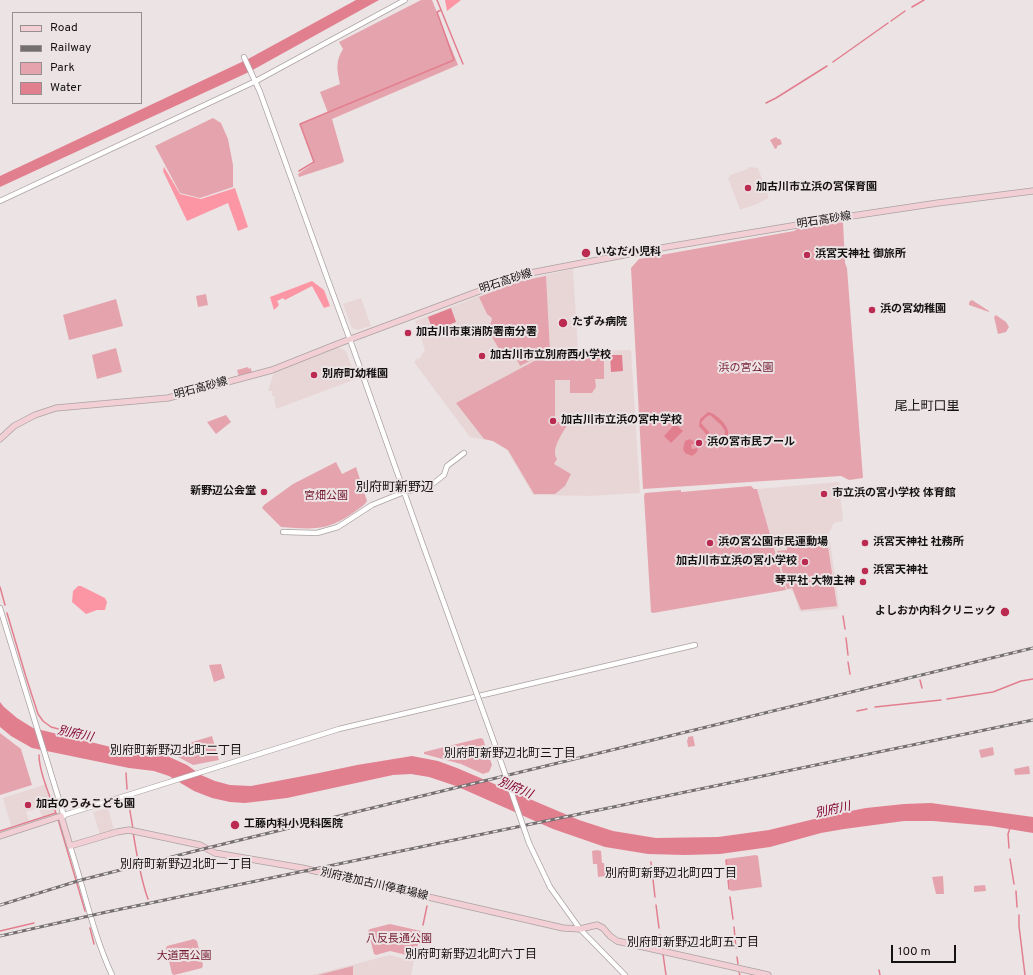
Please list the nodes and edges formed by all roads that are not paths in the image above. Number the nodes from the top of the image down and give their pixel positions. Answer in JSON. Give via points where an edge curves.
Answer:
{"nodes":[{"id":1,"x":405,"y":0,"type":"edge"},
{"id":2,"x":244,"y":57,"type":"dead end"},
{"id":3,"x":256,"y":82,"type":"junction"},
{"id":4,"x":1033,"y":191,"type":"edge"},
{"id":5,"x":0,"y":201,"type":"edge"},
{"id":6,"x":350,"y":340,"type":"junction"},
{"id":7,"x":0,"y":439,"type":"edge"},
{"id":8,"x":464,"y":453,"type":"dead end"},
{"id":9,"x":404,"y":492,"type":"junction"},
{"id":10,"x":284,"y":532,"type":"dead end"},
{"id":11,"x":0,"y":608,"type":"edge"},
{"id":12,"x":695,"y":645,"type":"dead end"},
{"id":13,"x":60,"y":817,"type":"junction"},
{"id":14,"x":0,"y":836,"type":"edge"},
{"id":15,"x":70,"y":846,"type":"junction"},
{"id":16,"x":580,"y":929,"type":"junction"},
{"id":17,"x":112,"y":975,"type":"edge"},
{"id":18,"x":625,"y":975,"type":"edge"},
{"id":19,"x":768,"y":975,"type":"edge"}],
"edges":[{"from":1,"to":3,"type":"street"},
{"from":2,"to":3,"type":"street"},
{"from":3,"to":5,"type":"street"},
{"from":3,"to":6,"type":"street"},
{"from":4,"to":6,"type":"main road","name":"明石高砂線","via":[[938,202],[845,217],[529,273]]},
{"from":6,"to":7,"type":"main road","name":"明石高砂線","via":[[272,370],[173,397],[56,408],[14,426]]},
{"from":6,"to":9,"type":"street"},
{"from":8,"to":9,"type":"street","via":[[447,466],[444,475],[430,486]]},
{"from":9,"to":10,"type":"street","via":[[372,505],[345,524],[331,530],[317,533]]},
{"from":9,"to":16,"type":"street","bridge":true,"via":[[529,843],[550,887]]},
{"from":11,"to":13,"type":"street","via":[[46,753]]},
{"from":12,"to":13,"type":"street","via":[[339,729]]},
{"from":13,"to":14,"type":"main road"},
{"from":13,"to":15,"type":"main road"},
{"from":15,"to":16,"type":"main road","name":"別府港加古川停車場線","via":[[129,830],[200,845],[215,853],[302,868],[563,928]]},
{"from":15,"to":17,"type":"street","via":[[103,956]]},
{"from":16,"to":18,"type":"street"},
{"from":16,"to":19,"type":"main road","name":"別府港加古川停車場線","via":[[600,926],[617,940]]}]}
